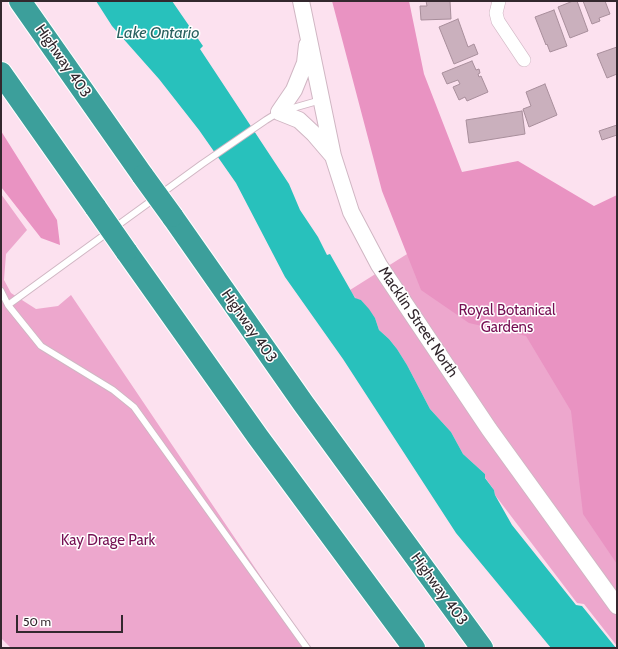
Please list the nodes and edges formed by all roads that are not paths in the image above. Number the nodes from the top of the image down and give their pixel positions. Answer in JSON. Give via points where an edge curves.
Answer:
{"nodes":[{"id":1,"x":20,"y":1,"type":"edge"},
{"id":2,"x":302,"y":1,"type":"edge"},
{"id":3,"x":499,"y":1,"type":"edge"},
{"id":4,"x":309,"y":36,"type":"junction"},
{"id":5,"x":524,"y":60,"type":"dead end"},
{"id":6,"x":1,"y":73,"type":"edge"},
{"id":7,"x":322,"y":100,"type":"junction"},
{"id":8,"x":279,"y":112,"type":"junction"},
{"id":9,"x":333,"y":156,"type":"junction"},
{"id":10,"x":1,"y":291,"type":"edge"},
{"id":11,"x":8,"y":305,"type":"junction"},
{"id":12,"x":617,"y":606,"type":"edge"},
{"id":13,"x":306,"y":648,"type":"edge"},
{"id":14,"x":414,"y":648,"type":"edge"},
{"id":15,"x":482,"y":648,"type":"edge"}],
"edges":[{"from":1,"to":15,"type":"highway","name":"Highway 403","bridge":true,"via":[[303,403]]},
{"from":2,"to":4,"type":"street","name":"Macklin Street North"},
{"from":3,"to":5,"type":"street","via":[[496,14],[498,22]]},
{"from":4,"to":7,"type":"street","name":"Macklin Street North"},
{"from":4,"to":8,"type":"street","via":[[305,63],[294,90]]},
{"from":6,"to":14,"type":"highway","bridge":true,"via":[[258,437]]},
{"from":7,"to":8,"type":"lane"},
{"from":7,"to":9,"type":"street","name":"Macklin Street North"},
{"from":8,"to":9,"type":"street","via":[[298,120]]},
{"from":8,"to":11,"type":"lane","via":[[202,164]]},
{"from":9,"to":12,"type":"street","name":"Macklin Street North","via":[[351,212],[379,265],[489,429]]},
{"from":10,"to":11,"type":"lane"},
{"from":11,"to":13,"type":"lane","via":[[41,346],[114,390],[134,408]]}]}
